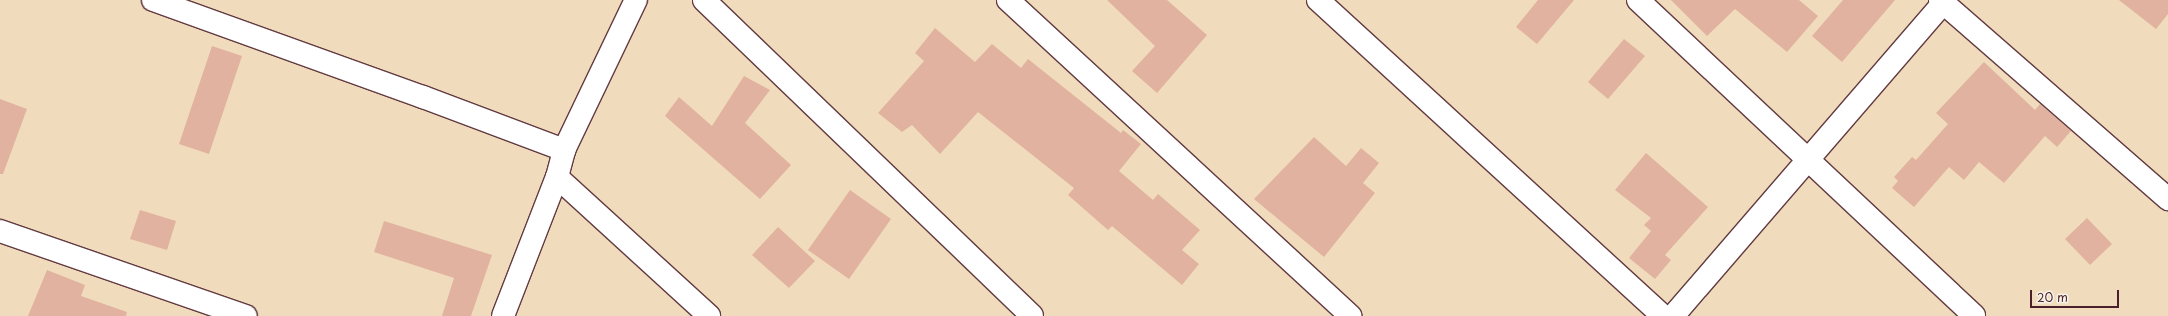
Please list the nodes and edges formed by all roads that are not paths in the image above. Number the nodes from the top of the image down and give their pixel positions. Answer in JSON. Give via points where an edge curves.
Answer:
{"nodes":[{"id":1,"x":153,"y":0,"type":"edge"},
{"id":2,"x":636,"y":0,"type":"edge"},
{"id":3,"x":704,"y":0,"type":"edge"},
{"id":4,"x":1008,"y":0,"type":"edge"},
{"id":5,"x":1318,"y":0,"type":"edge"},
{"id":6,"x":1638,"y":0,"type":"edge"},
{"id":7,"x":1943,"y":1,"type":"edge"},
{"id":8,"x":564,"y":150,"type":"junction"},
{"id":9,"x":1807,"y":161,"type":"junction"},
{"id":10,"x":557,"y":177,"type":"junction"},
{"id":11,"x":2168,"y":199,"type":"edge"},
{"id":12,"x":0,"y":231,"type":"edge"},
{"id":13,"x":246,"y":316,"type":"edge"},
{"id":14,"x":503,"y":316,"type":"edge"},
{"id":15,"x":709,"y":316,"type":"edge"},
{"id":16,"x":1032,"y":316,"type":"edge"},
{"id":17,"x":1350,"y":316,"type":"edge"},
{"id":18,"x":1663,"y":316,"type":"edge"},
{"id":19,"x":1673,"y":316,"type":"edge"},
{"id":20,"x":1974,"y":316,"type":"edge"}],
"edges":[{"from":1,"to":8,"type":"street"},
{"from":2,"to":8,"type":"street"},
{"from":3,"to":16,"type":"street"},
{"from":4,"to":17,"type":"street"},
{"from":5,"to":18,"type":"street"},
{"from":6,"to":9,"type":"street"},
{"from":7,"to":9,"type":"street"},
{"from":7,"to":11,"type":"street"},
{"from":8,"to":10,"type":"street"},
{"from":9,"to":19,"type":"street"},
{"from":9,"to":20,"type":"street"},
{"from":10,"to":14,"type":"street"},
{"from":10,"to":15,"type":"street"},
{"from":12,"to":13,"type":"street"}]}
